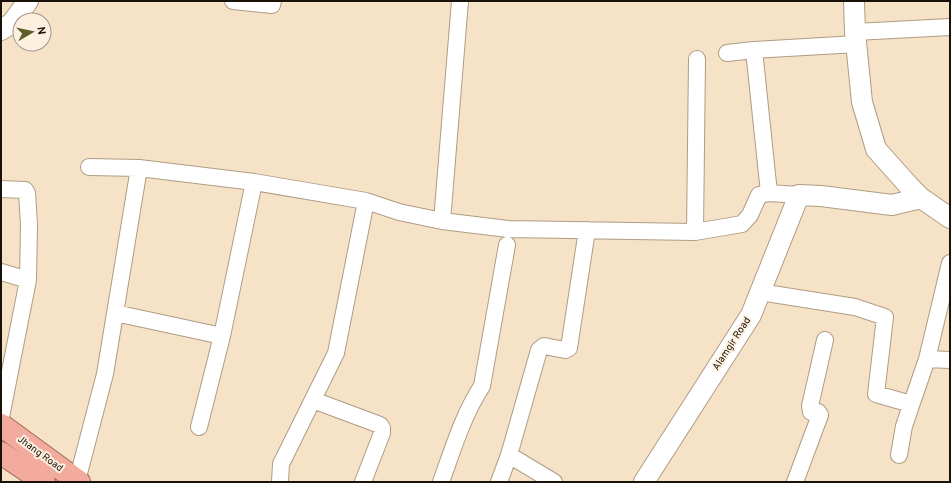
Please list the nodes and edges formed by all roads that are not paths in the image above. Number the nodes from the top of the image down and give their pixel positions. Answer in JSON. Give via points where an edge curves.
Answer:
{"nodes":[{"id":1,"x":28,"y":1,"type":"edge"},
{"id":2,"x":233,"y":1,"type":"edge"},
{"id":3,"x":273,"y":1,"type":"edge"},
{"id":4,"x":460,"y":1,"type":"edge"},
{"id":5,"x":854,"y":1,"type":"edge"},
{"id":6,"x":950,"y":27,"type":"edge"},
{"id":7,"x":1,"y":30,"type":"edge"},
{"id":8,"x":856,"y":38,"type":"junction"},
{"id":9,"x":754,"y":50,"type":"junction"},
{"id":10,"x":727,"y":53,"type":"dead end"},
{"id":11,"x":697,"y":59,"type":"dead end"},
{"id":12,"x":89,"y":167,"type":"dead end"},
{"id":13,"x":139,"y":168,"type":"junction"},
{"id":14,"x":254,"y":182,"type":"junction"},
{"id":15,"x":1,"y":190,"type":"edge"},
{"id":16,"x":769,"y":193,"type":"junction"},
{"id":17,"x":799,"y":195,"type":"junction"},
{"id":18,"x":921,"y":198,"type":"junction"},
{"id":19,"x":366,"y":202,"type":"junction"},
{"id":20,"x":950,"y":218,"type":"edge"},
{"id":21,"x":442,"y":221,"type":"junction"},
{"id":22,"x":587,"y":230,"type":"junction"},
{"id":23,"x":695,"y":232,"type":"junction"},
{"id":24,"x":507,"y":245,"type":"dead end"},
{"id":25,"x":950,"y":263,"type":"edge"},
{"id":26,"x":1,"y":272,"type":"edge"},
{"id":27,"x":28,"y":280,"type":"junction"},
{"id":28,"x":760,"y":292,"type":"junction"},
{"id":29,"x":115,"y":313,"type":"junction"},
{"id":30,"x":222,"y":336,"type":"junction"},
{"id":31,"x":825,"y":340,"type":"dead end"},
{"id":32,"x":927,"y":359,"type":"junction"},
{"id":33,"x":950,"y":360,"type":"edge"},
{"id":34,"x":313,"y":400,"type":"junction"},
{"id":35,"x":911,"y":404,"type":"junction"},
{"id":36,"x":1,"y":417,"type":"edge"},
{"id":37,"x":1,"y":425,"type":"edge"},
{"id":38,"x":199,"y":427,"type":"dead end"},
{"id":39,"x":1,"y":453,"type":"edge"},
{"id":40,"x":510,"y":455,"type":"junction"},
{"id":41,"x":899,"y":455,"type":"dead end"},
{"id":42,"x":78,"y":481,"type":"edge"},
{"id":43,"x":44,"y":482,"type":"edge"},
{"id":44,"x":280,"y":482,"type":"edge"},
{"id":45,"x":363,"y":482,"type":"edge"},
{"id":46,"x":442,"y":482,"type":"edge"},
{"id":47,"x":499,"y":482,"type":"edge"},
{"id":48,"x":554,"y":482,"type":"edge"},
{"id":49,"x":644,"y":482,"type":"edge"},
{"id":50,"x":794,"y":482,"type":"edge"}],
"edges":[{"from":1,"to":7,"type":"street","via":[[12,23]]},
{"from":2,"to":3,"type":"street","via":[[272,5]]},
{"from":4,"to":21,"type":"street"},
{"from":5,"to":8,"type":"street"},
{"from":6,"to":8,"type":"street"},
{"from":8,"to":9,"type":"street"},
{"from":8,"to":18,"type":"street","via":[[862,102],[876,148]]},
{"from":9,"to":10,"type":"street"},
{"from":9,"to":16,"type":"street"},
{"from":11,"to":23,"type":"street"},
{"from":12,"to":13,"type":"street"},
{"from":13,"to":14,"type":"street"},
{"from":13,"to":29,"type":"street"},
{"from":14,"to":19,"type":"street"},
{"from":14,"to":30,"type":"street"},
{"from":15,"to":27,"type":"street","via":[[22,189],[26,193],[29,225]]},
{"from":16,"to":17,"type":"street"},
{"from":16,"to":23,"type":"street","via":[[759,195],[750,216],[742,224]]},
{"from":17,"to":18,"type":"street","via":[[892,205]]},
{"from":17,"to":28,"type":"street","name":"Alamgir Road"},
{"from":18,"to":20,"type":"street"},
{"from":19,"to":21,"type":"street"},
{"from":19,"to":34,"type":"street","via":[[336,353]]},
{"from":21,"to":22,"type":"street","via":[[508,229]]},
{"from":22,"to":23,"type":"street"},
{"from":22,"to":40,"type":"street","via":[[570,348],[565,350],[544,346],[539,350]]},
{"from":24,"to":46,"type":"street","via":[[482,386],[464,420]]},
{"from":25,"to":32,"type":"street"},
{"from":26,"to":27,"type":"street"},
{"from":27,"to":36,"type":"street"},
{"from":28,"to":35,"type":"street","via":[[855,306],[885,317],[876,394]]},
{"from":28,"to":49,"type":"street","name":"Alamgir Road","via":[[751,315]]},
{"from":29,"to":30,"type":"street"},
{"from":29,"to":42,"type":"street","via":[[105,374]]},
{"from":30,"to":38,"type":"street"},
{"from":31,"to":50,"type":"street","via":[[810,406],[811,412],[818,412],[820,415]]},
{"from":32,"to":33,"type":"street"},
{"from":32,"to":35,"type":"street"},
{"from":34,"to":44,"type":"street","via":[[281,464]]},
{"from":34,"to":45,"type":"street","via":[[380,425],[382,428]]},
{"from":35,"to":41,"type":"street"},
{"from":37,"to":42,"type":"highway","name":"Jhang Road"},
{"from":39,"to":43,"type":"highway","name":"Jhang Road"},
{"from":40,"to":47,"type":"street"},
{"from":40,"to":48,"type":"street"}]}
